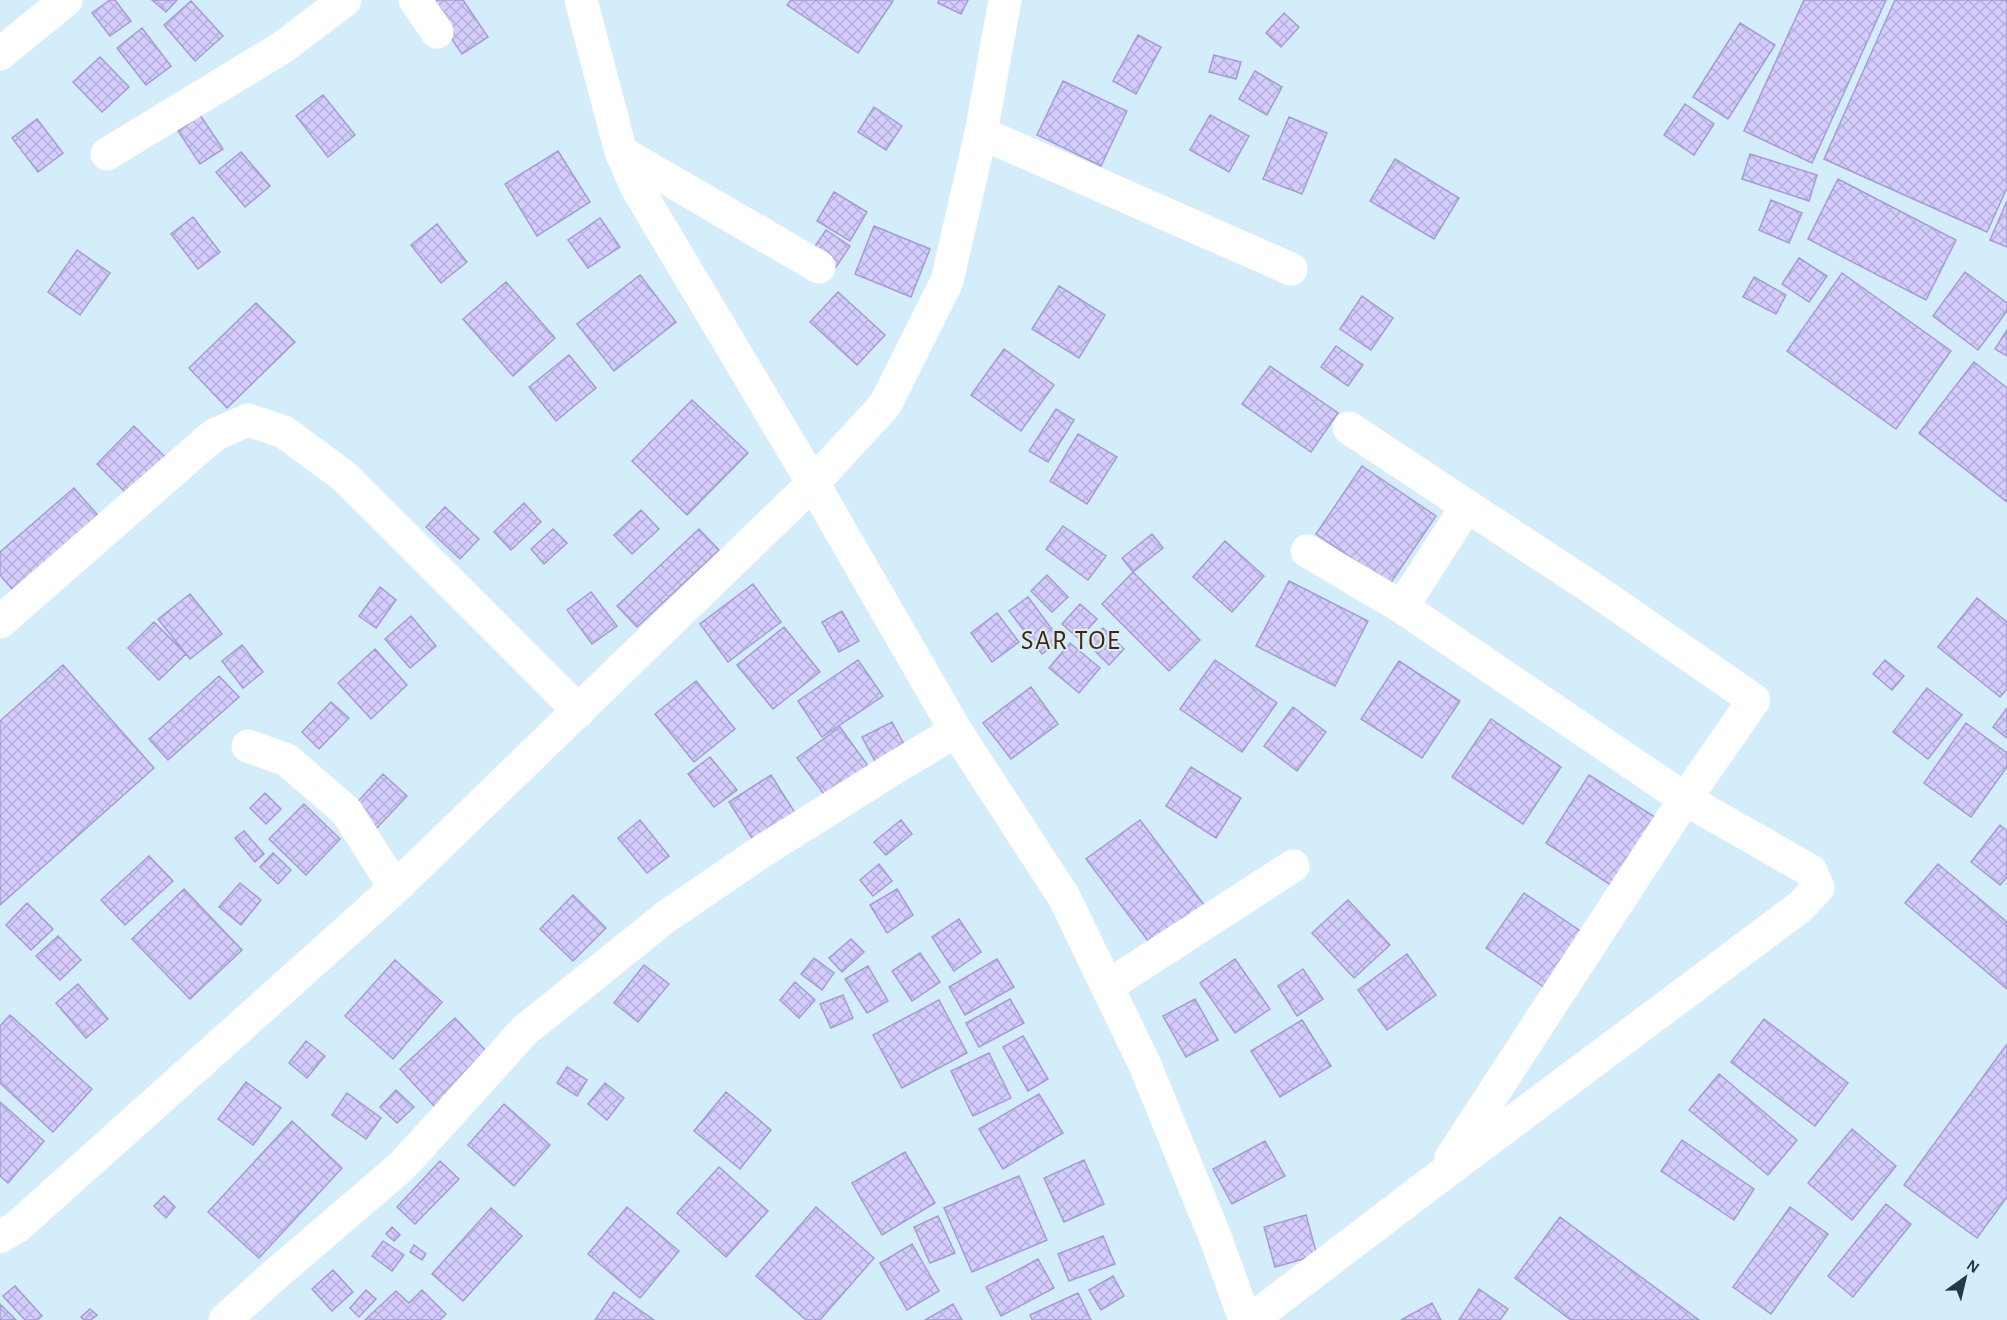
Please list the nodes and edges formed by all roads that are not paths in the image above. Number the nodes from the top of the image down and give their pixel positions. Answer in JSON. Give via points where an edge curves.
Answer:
{"nodes":[{"id":1,"x":66,"y":0,"type":"edge"},
{"id":2,"x":345,"y":0,"type":"edge"},
{"id":3,"x":415,"y":0,"type":"edge"},
{"id":4,"x":581,"y":0,"type":"edge"},
{"id":5,"x":1005,"y":0,"type":"edge"},
{"id":6,"x":437,"y":32,"type":"dead end"},
{"id":7,"x":4,"y":44,"type":"edge"},
{"id":8,"x":981,"y":133,"type":"junction"},
{"id":9,"x":621,"y":152,"type":"junction"},
{"id":10,"x":107,"y":154,"type":"dead end"},
{"id":11,"x":819,"y":267,"type":"dead end"},
{"id":12,"x":1292,"y":269,"type":"dead end"},
{"id":13,"x":1349,"y":428,"type":"dead end"},
{"id":14,"x":813,"y":483,"type":"junction"},
{"id":15,"x":1467,"y":506,"type":"junction"},
{"id":16,"x":1307,"y":551,"type":"dead end"},
{"id":17,"x":1402,"y":607,"type":"junction"},
{"id":18,"x":0,"y":622,"type":"edge"},
{"id":19,"x":579,"y":711,"type":"junction"},
{"id":20,"x":956,"y":731,"type":"junction"},
{"id":21,"x":248,"y":746,"type":"dead end"},
{"id":22,"x":1685,"y":799,"type":"junction"},
{"id":23,"x":1293,"y":866,"type":"dead end"},
{"id":24,"x":395,"y":888,"type":"junction"},
{"id":25,"x":1108,"y":986,"type":"junction"},
{"id":26,"x":1439,"y":1177,"type":"junction"},
{"id":27,"x":0,"y":1238,"type":"edge"},
{"id":28,"x":225,"y":1320,"type":"edge"},
{"id":29,"x":1245,"y":1320,"type":"edge"},
{"id":30,"x":1251,"y":1320,"type":"edge"}],
"edges":[{"from":1,"to":7,"type":"street"},
{"from":2,"to":10,"type":"street","via":[[283,47]]},
{"from":3,"to":6,"type":"street"},
{"from":4,"to":9,"type":"street"},
{"from":5,"to":8,"type":"street"},
{"from":8,"to":12,"type":"street"},
{"from":8,"to":14,"type":"street","via":[[947,281],[885,405]]},
{"from":9,"to":11,"type":"street"},
{"from":9,"to":14,"type":"street","via":[[637,188]]},
{"from":13,"to":15,"type":"street"},
{"from":14,"to":19,"type":"street"},
{"from":14,"to":20,"type":"street"},
{"from":15,"to":17,"type":"street"},
{"from":15,"to":22,"type":"street","via":[[1754,700]]},
{"from":16,"to":17,"type":"street"},
{"from":17,"to":22,"type":"street"},
{"from":18,"to":19,"type":"street","via":[[214,435],[248,420],[284,432],[345,477]]},
{"from":19,"to":24,"type":"street"},
{"from":20,"to":25,"type":"street","via":[[1064,897]]},
{"from":20,"to":28,"type":"street","via":[[783,838],[667,916],[525,1030],[404,1165]]},
{"from":21,"to":24,"type":"street","via":[[287,760],[347,812]]},
{"from":22,"to":26,"type":"street"},
{"from":22,"to":26,"type":"street","via":[[1811,871],[1818,888],[1800,908]]},
{"from":23,"to":25,"type":"street"},
{"from":24,"to":27,"type":"street"},
{"from":25,"to":29,"type":"street","via":[[1145,1065]]},
{"from":26,"to":30,"type":"street"}]}
